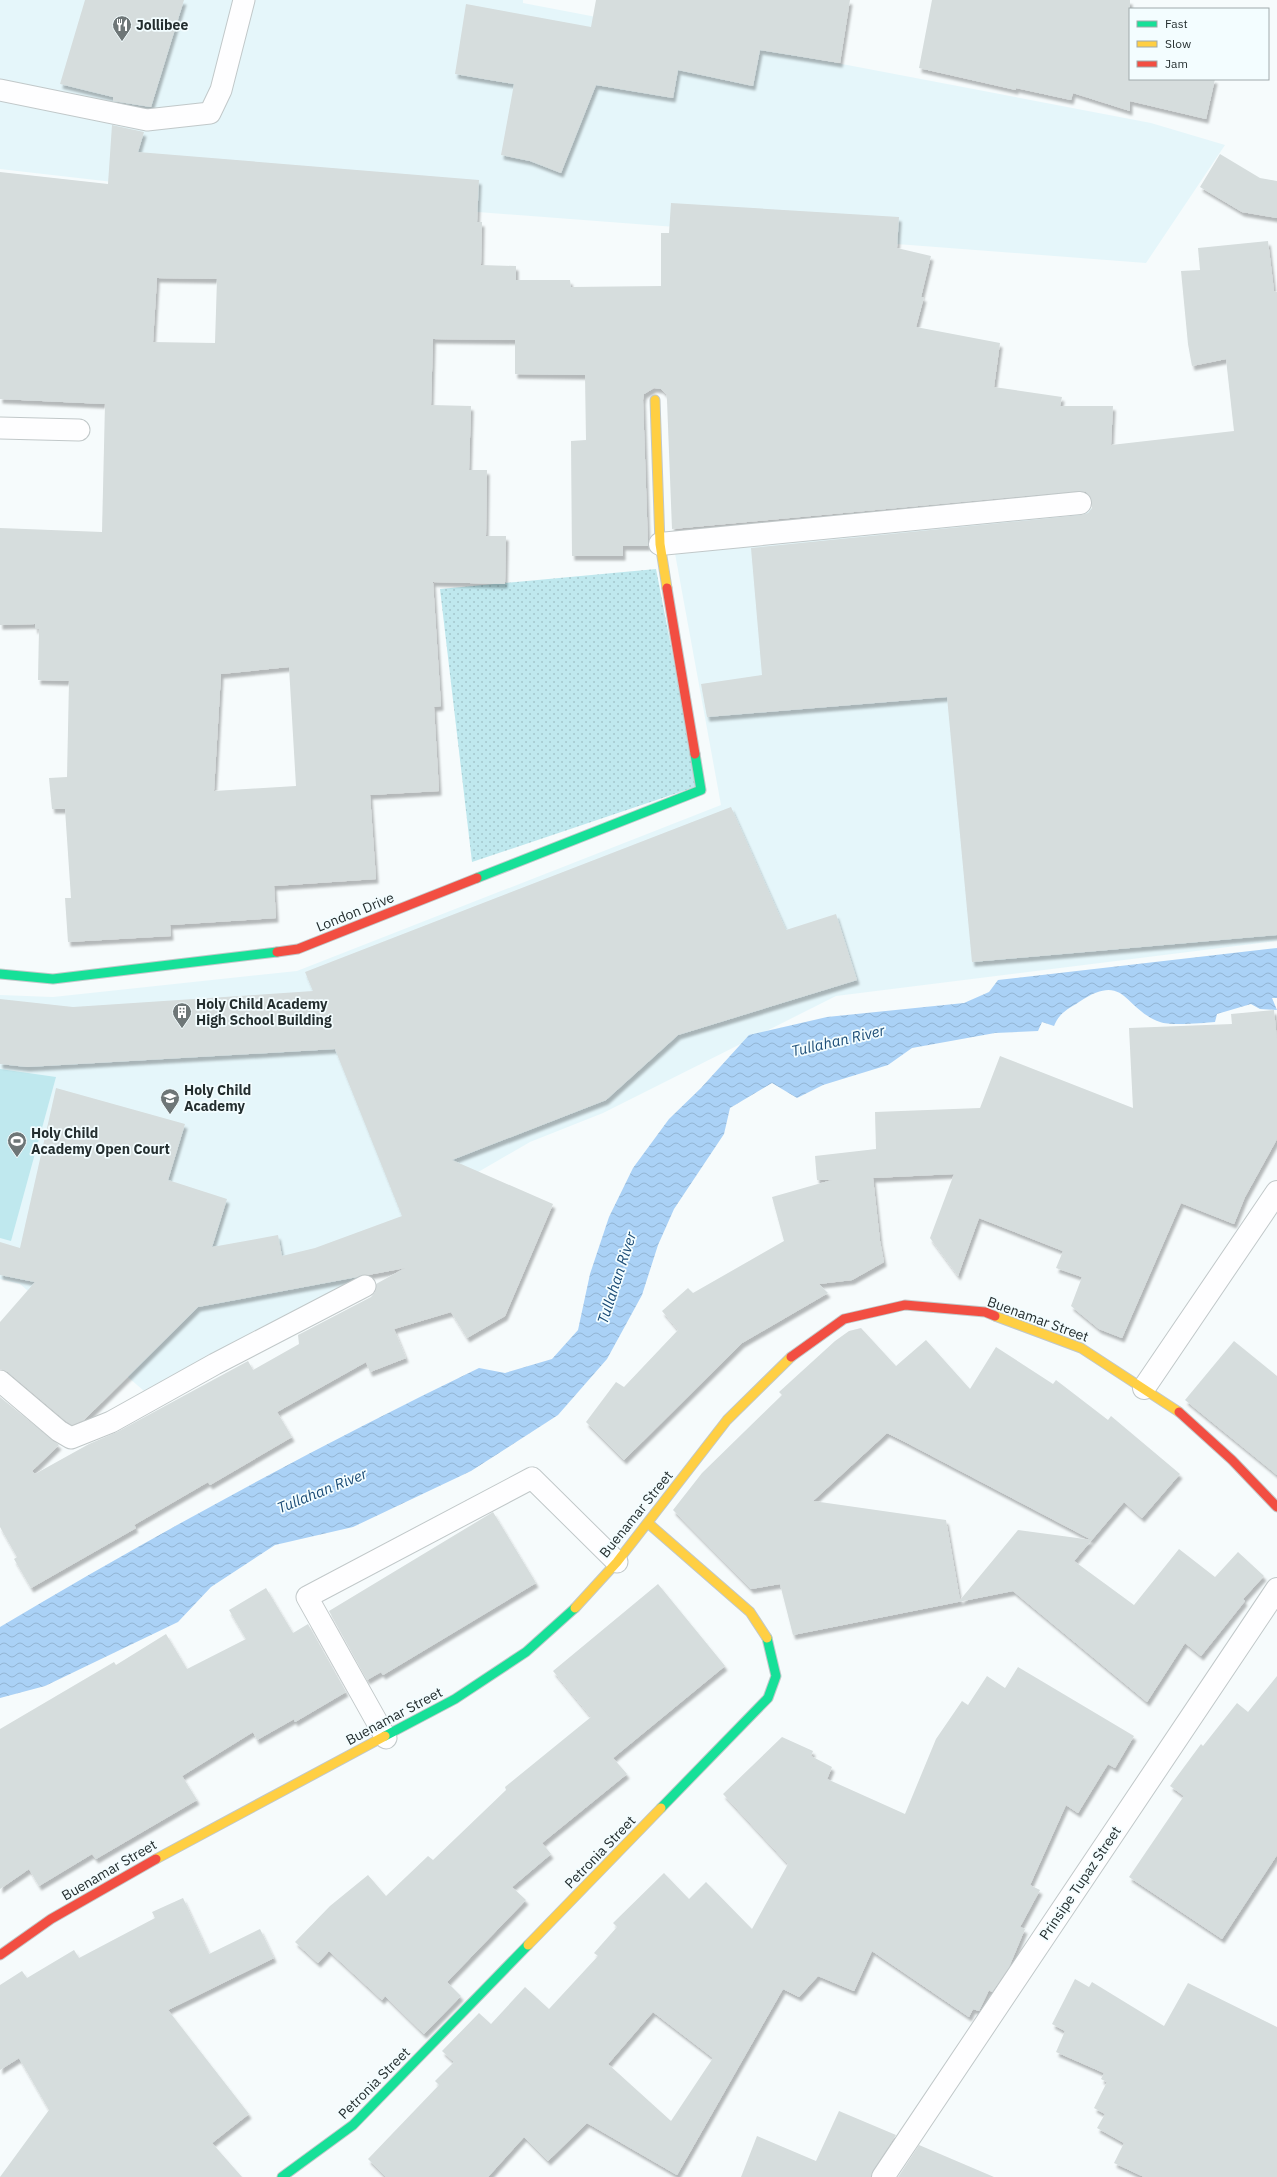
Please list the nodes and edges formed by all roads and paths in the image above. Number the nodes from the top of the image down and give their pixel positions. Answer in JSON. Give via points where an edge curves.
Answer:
{"nodes":[{"id":1,"x":244,"y":0,"type":"edge"},
{"id":2,"x":0,"y":90,"type":"edge"},
{"id":3,"x":655,"y":400,"type":"dead end"},
{"id":4,"x":0,"y":428,"type":"edge"},
{"id":5,"x":79,"y":430,"type":"dead end"},
{"id":6,"x":1080,"y":503,"type":"dead end"},
{"id":7,"x":660,"y":544,"type":"junction"},
{"id":8,"x":0,"y":974,"type":"edge"},
{"id":9,"x":1277,"y":1192,"type":"edge"},
{"id":10,"x":365,"y":1286,"type":"dead end"},
{"id":11,"x":0,"y":1381,"type":"edge"},
{"id":12,"x":1144,"y":1388,"type":"junction"},
{"id":13,"x":1277,"y":1507,"type":"edge"},
{"id":14,"x":648,"y":1523,"type":"junction"},
{"id":15,"x":617,"y":1562,"type":"junction"},
{"id":16,"x":1277,"y":1589,"type":"edge"},
{"id":17,"x":386,"y":1738,"type":"junction"},
{"id":18,"x":0,"y":1955,"type":"edge"},
{"id":19,"x":282,"y":2177,"type":"edge"},
{"id":20,"x":883,"y":2177,"type":"edge"}],
"edges":[{"from":1,"to":2,"type":"lane","via":[[221,90],[210,112],[147,120]]},
{"from":3,"to":7,"type":"street"},
{"from":4,"to":5,"type":"lane"},
{"from":6,"to":7,"type":"street"},
{"from":7,"to":8,"type":"street","name":"London Drive","via":[[701,790],[298,949],[53,979]]},
{"from":9,"to":12,"type":"street"},
{"from":10,"to":11,"type":"lane","via":[[215,1364],[111,1422],[71,1438],[59,1431]]},
{"from":12,"to":13,"type":"street","name":"Buenamar Street","via":[[1175,1409],[1232,1460]]},
{"from":12,"to":14,"type":"street","name":"Buenamar Street","via":[[1081,1348],[985,1312],[905,1305],[844,1319],[783,1363],[727,1420]]},
{"from":14,"to":15,"type":"street","name":"Buenamar Street"},
{"from":14,"to":19,"type":"street","name":"Petronia Street","via":[[750,1612],[766,1638],[776,1676],[768,1698],[353,2125]]},
{"from":15,"to":17,"type":"street","name":"Buenamar Street","via":[[575,1608],[526,1652],[455,1699]]},
{"from":15,"to":17,"type":"lane","via":[[532,1478],[307,1597]]},
{"from":16,"to":20,"type":"street","name":"Prinsipe Tupaz Street"},
{"from":17,"to":18,"type":"street","name":"Buenamar Street","via":[[318,1771],[144,1865],[51,1919]]}]}
